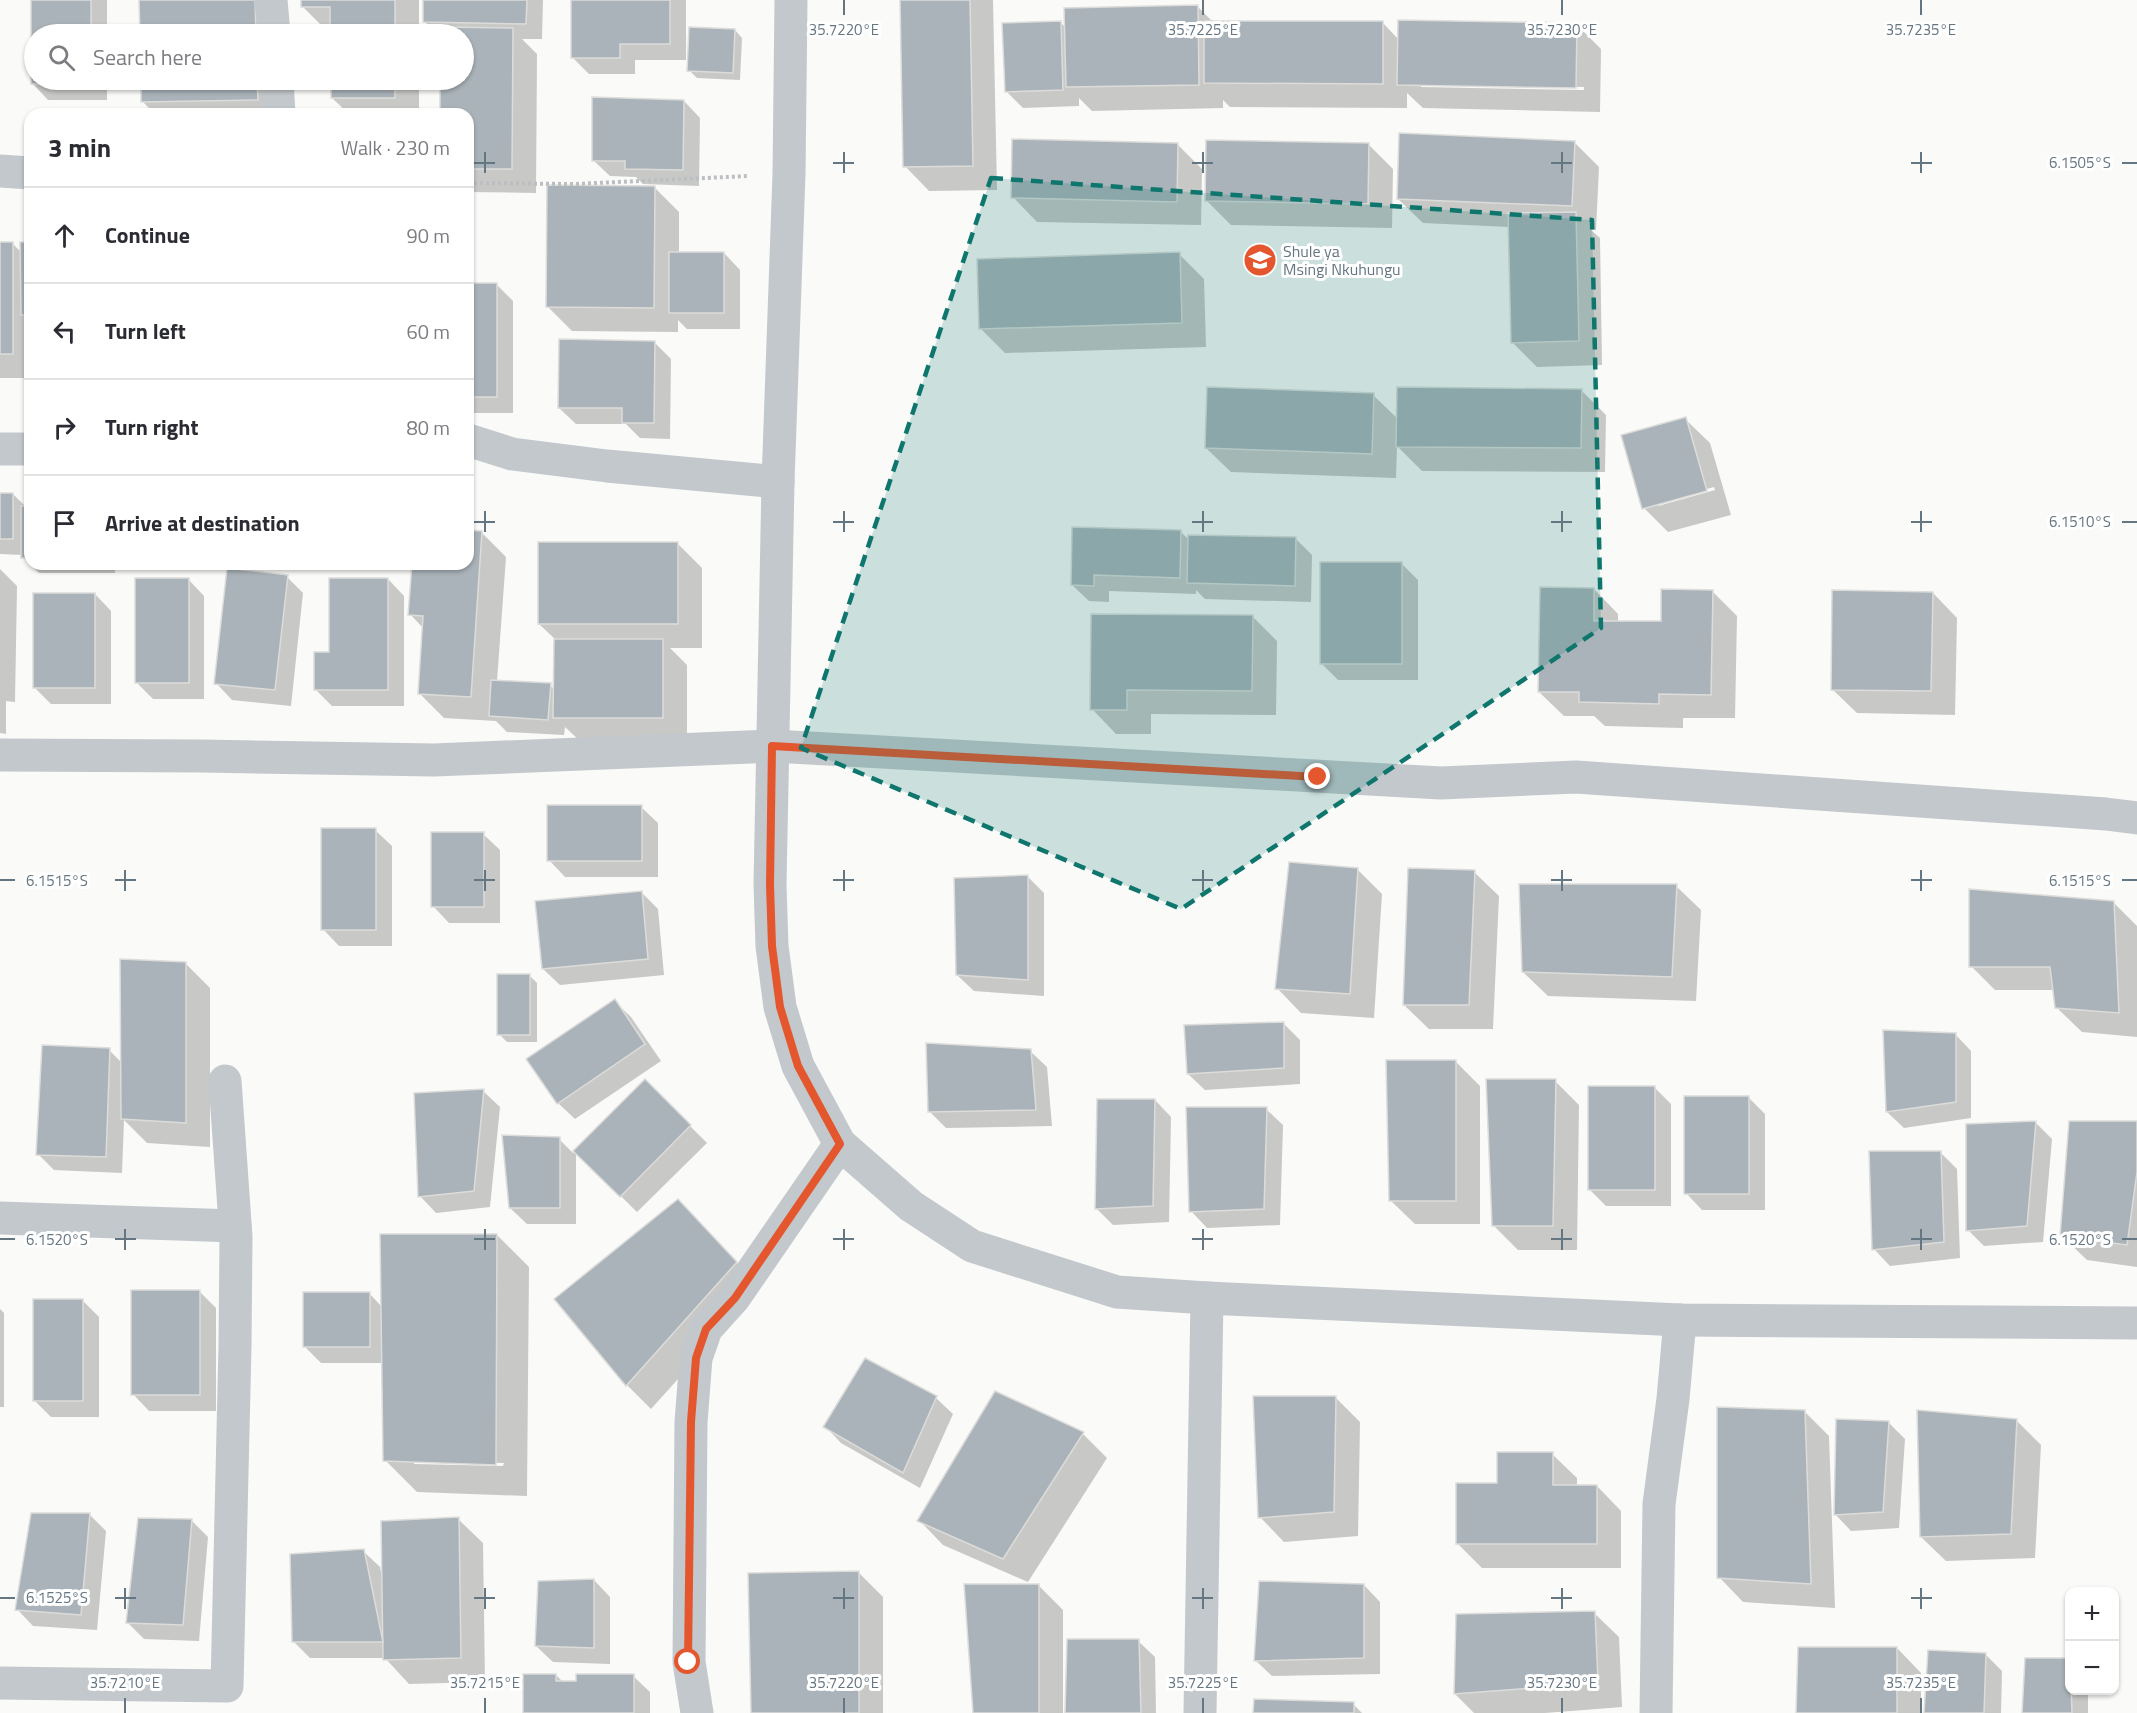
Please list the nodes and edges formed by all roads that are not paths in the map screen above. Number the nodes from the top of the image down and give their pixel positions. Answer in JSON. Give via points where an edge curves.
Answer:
{"nodes":[{"id":1,"x":271,"y":0,"type":"edge"},
{"id":2,"x":791,"y":0,"type":"edge"},
{"id":3,"x":273,"y":24,"type":"edge"},
{"id":4,"x":278,"y":90,"type":"edge"},
{"id":5,"x":279,"y":108,"type":"edge"},
{"id":6,"x":0,"y":171,"type":"edge"},
{"id":7,"x":24,"y":173,"type":"edge"},
{"id":8,"x":474,"y":442,"type":"edge"},
{"id":9,"x":0,"y":449,"type":"edge"},
{"id":10,"x":24,"y":449,"type":"edge"},
{"id":11,"x":778,"y":482,"type":"junction"},
{"id":12,"x":772,"y":746,"type":"junction"},
{"id":13,"x":0,"y":755,"type":"edge"},
{"id":14,"x":2137,"y":818,"type":"edge"},
{"id":15,"x":225,"y":1081,"type":"dead end"},
{"id":16,"x":840,"y":1144,"type":"junction"},
{"id":17,"x":0,"y":1218,"type":"edge"},
{"id":18,"x":235,"y":1226,"type":"junction"},
{"id":19,"x":1207,"y":1298,"type":"junction"},
{"id":20,"x":1680,"y":1320,"type":"junction"},
{"id":21,"x":2137,"y":1323,"type":"edge"},
{"id":22,"x":0,"y":1683,"type":"edge"},
{"id":23,"x":697,"y":1713,"type":"edge"},
{"id":24,"x":1200,"y":1713,"type":"edge"},
{"id":25,"x":1656,"y":1713,"type":"edge"}],
"edges":[{"from":1,"to":3,"type":"street"},
{"from":2,"to":11,"type":"street"},
{"from":4,"to":5,"type":"street"},
{"from":6,"to":7,"type":"street"},
{"from":8,"to":11,"type":"street","via":[[512,454]]},
{"from":9,"to":10,"type":"street"},
{"from":11,"to":12,"type":"street"},
{"from":12,"to":13,"type":"street","via":[[434,760]]},
{"from":12,"to":14,"type":"street","via":[[1441,783],[1576,777]]},
{"from":12,"to":16,"type":"street","via":[[770,885],[780,1007],[798,1066]]},
{"from":15,"to":18,"type":"street"},
{"from":16,"to":19,"type":"street","via":[[911,1206],[972,1246],[1117,1292]]},
{"from":16,"to":23,"type":"street","via":[[735,1298],[706,1329],[696,1358],[691,1422],[688,1662]]},
{"from":17,"to":18,"type":"street"},
{"from":18,"to":22,"type":"street","via":[[227,1686]]},
{"from":19,"to":20,"type":"street"},
{"from":19,"to":24,"type":"street"},
{"from":20,"to":21,"type":"street"},
{"from":20,"to":25,"type":"street","via":[[1659,1504]]}]}
